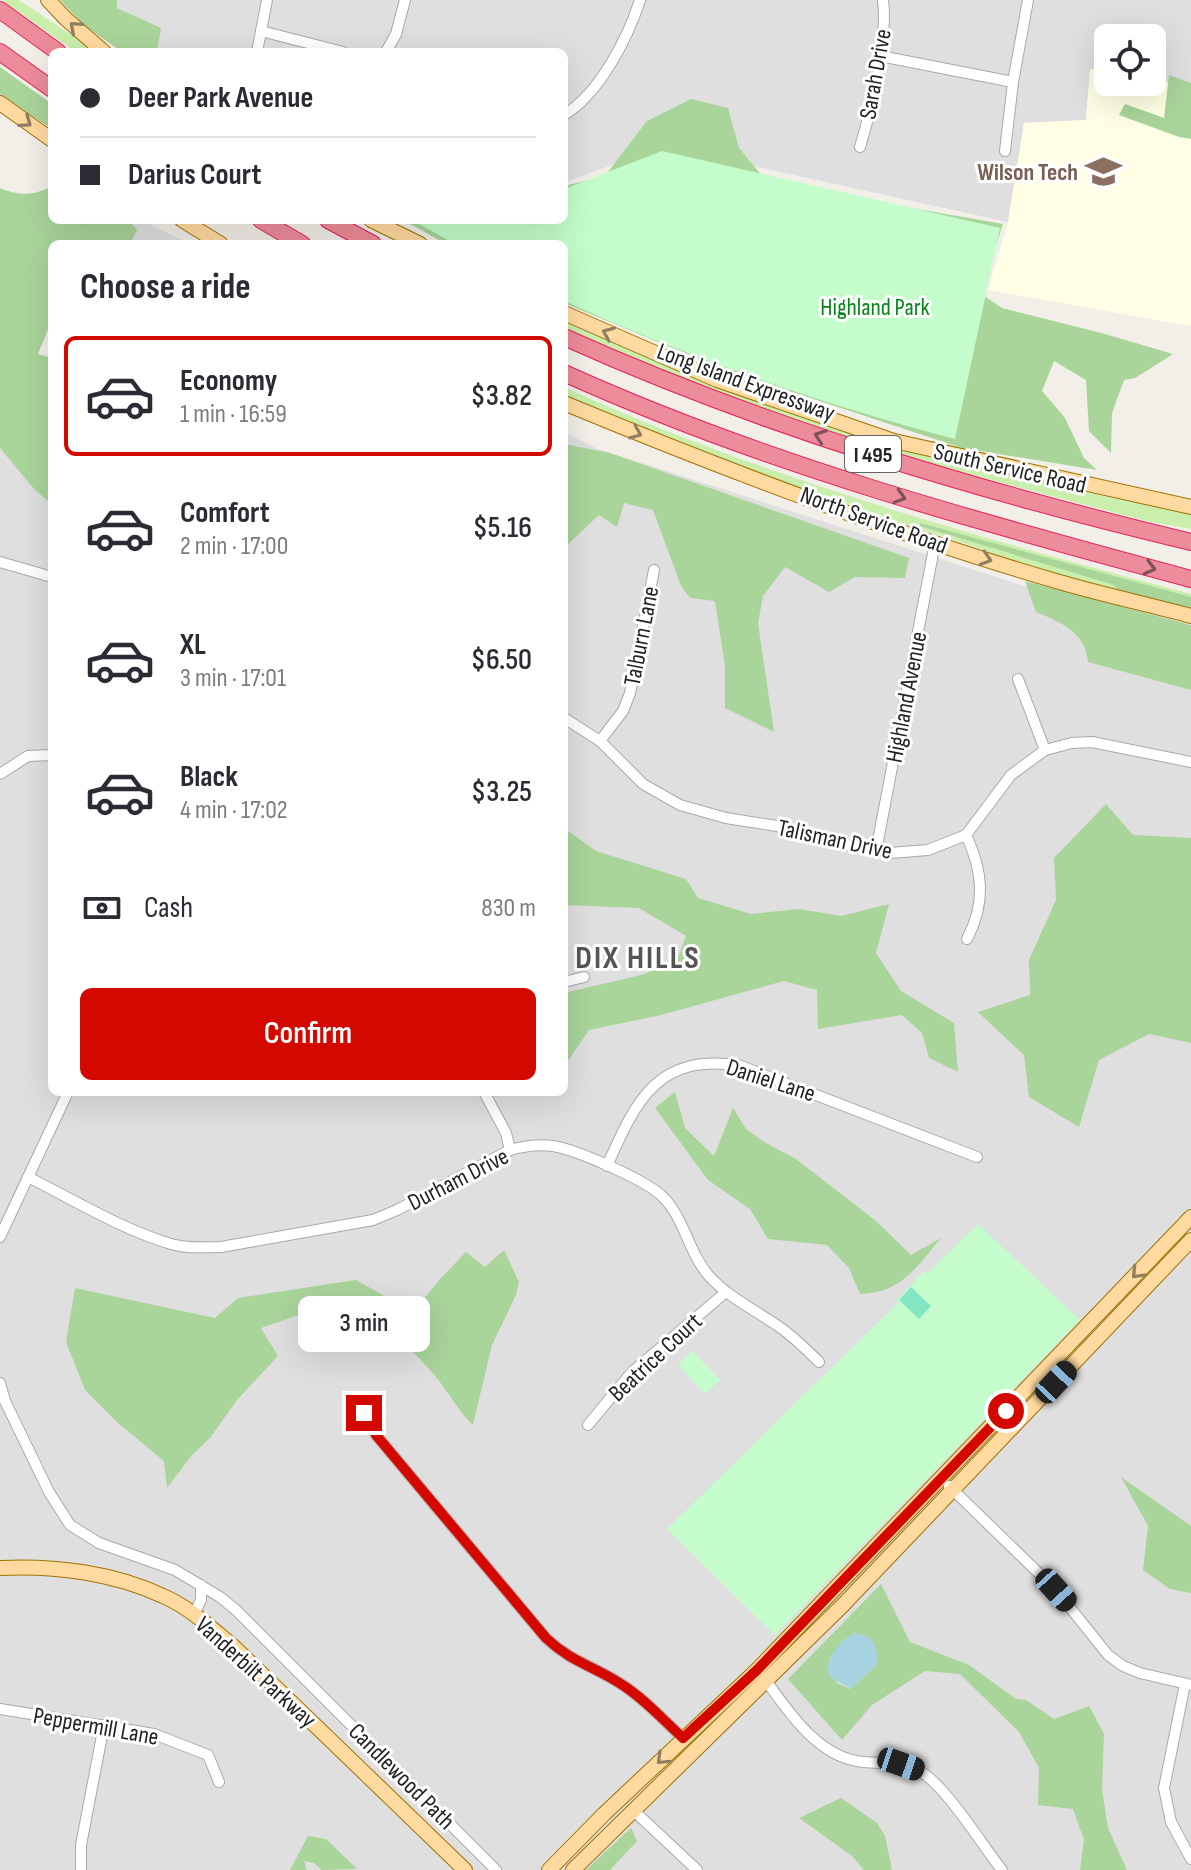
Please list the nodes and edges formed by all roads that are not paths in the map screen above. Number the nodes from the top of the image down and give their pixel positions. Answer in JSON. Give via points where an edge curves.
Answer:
{"nodes":[{"id":1,"x":48,"y":0,"type":"edge"},
{"id":2,"x":267,"y":0,"type":"edge"},
{"id":3,"x":405,"y":0,"type":"edge"},
{"id":4,"x":640,"y":0,"type":"edge"},
{"id":5,"x":883,"y":0,"type":"edge"},
{"id":6,"x":1028,"y":0,"type":"edge"},
{"id":7,"x":0,"y":10,"type":"edge"},
{"id":8,"x":261,"y":31,"type":"junction"},
{"id":9,"x":52,"y":48,"type":"edge"},
{"id":10,"x":99,"y":48,"type":"edge"},
{"id":11,"x":258,"y":48,"type":"edge"},
{"id":12,"x":327,"y":48,"type":"edge"},
{"id":13,"x":388,"y":48,"type":"edge"},
{"id":14,"x":0,"y":52,"type":"edge"},
{"id":15,"x":880,"y":56,"type":"junction"},
{"id":16,"x":1013,"y":82,"type":"junction"},
{"id":17,"x":48,"y":86,"type":"edge"},
{"id":18,"x":0,"y":103,"type":"edge"},
{"id":19,"x":568,"y":112,"type":"edge"},
{"id":20,"x":48,"y":137,"type":"edge"},
{"id":21,"x":860,"y":147,"type":"dead end"},
{"id":22,"x":1005,"y":151,"type":"dead end"},
{"id":23,"x":188,"y":224,"type":"edge"},
{"id":24,"x":268,"y":224,"type":"edge"},
{"id":25,"x":336,"y":224,"type":"edge"},
{"id":26,"x":379,"y":224,"type":"edge"},
{"id":27,"x":214,"y":240,"type":"edge"},
{"id":28,"x":295,"y":240,"type":"edge"},
{"id":29,"x":366,"y":240,"type":"edge"},
{"id":30,"x":412,"y":240,"type":"edge"},
{"id":31,"x":568,"y":315,"type":"edge"},
{"id":32,"x":568,"y":339,"type":"edge"},
{"id":33,"x":568,"y":375,"type":"edge"},
{"id":34,"x":568,"y":405,"type":"edge"},
{"id":35,"x":1191,"y":507,"type":"edge"},
{"id":36,"x":1069,"y":512,"type":"junction"},
{"id":37,"x":1191,"y":535,"type":"edge"},
{"id":38,"x":1191,"y":542,"type":"edge"},
{"id":39,"x":935,"y":543,"type":"junction"},
{"id":40,"x":0,"y":562,"type":"edge"},
{"id":41,"x":654,"y":570,"type":"dead end"},
{"id":42,"x":48,"y":576,"type":"edge"},
{"id":43,"x":1191,"y":579,"type":"edge"},
{"id":44,"x":1191,"y":616,"type":"edge"},
{"id":45,"x":1018,"y":679,"type":"dead end"},
{"id":46,"x":568,"y":721,"type":"edge"},
{"id":47,"x":600,"y":741,"type":"junction"},
{"id":48,"x":1045,"y":750,"type":"junction"},
{"id":49,"x":48,"y":755,"type":"edge"},
{"id":50,"x":1191,"y":762,"type":"edge"},
{"id":51,"x":0,"y":774,"type":"edge"},
{"id":52,"x":966,"y":835,"type":"junction"},
{"id":53,"x":876,"y":851,"type":"junction"},
{"id":54,"x":967,"y":939,"type":"dead end"},
{"id":55,"x":584,"y":977,"type":"dead end"},
{"id":56,"x":568,"y":981,"type":"edge"},
{"id":57,"x":66,"y":1096,"type":"edge"},
{"id":58,"x":486,"y":1096,"type":"edge"},
{"id":59,"x":510,"y":1150,"type":"junction"},
{"id":60,"x":977,"y":1157,"type":"dead end"},
{"id":61,"x":607,"y":1166,"type":"junction"},
{"id":62,"x":28,"y":1177,"type":"junction"},
{"id":63,"x":1191,"y":1217,"type":"edge"},
{"id":64,"x":0,"y":1237,"type":"edge"},
{"id":65,"x":1191,"y":1240,"type":"edge"},
{"id":66,"x":726,"y":1292,"type":"junction"},
{"id":67,"x":819,"y":1362,"type":"dead end"},
{"id":68,"x":0,"y":1383,"type":"edge"},
{"id":69,"x":364,"y":1413,"type":"dead end"},
{"id":70,"x":588,"y":1425,"type":"dead end"},
{"id":71,"x":947,"y":1484,"type":"junction"},
{"id":72,"x":0,"y":1568,"type":"edge"},
{"id":73,"x":201,"y":1585,"type":"junction"},
{"id":74,"x":194,"y":1614,"type":"junction"},
{"id":75,"x":767,"y":1682,"type":"junction"},
{"id":76,"x":1188,"y":1685,"type":"edge"},
{"id":77,"x":0,"y":1709,"type":"edge"},
{"id":78,"x":104,"y":1725,"type":"junction"},
{"id":79,"x":683,"y":1738,"type":"junction"},
{"id":80,"x":219,"y":1782,"type":"dead end"},
{"id":81,"x":633,"y":1810,"type":"junction"},
{"id":82,"x":1191,"y":1859,"type":"edge"},
{"id":83,"x":81,"y":1870,"type":"edge"},
{"id":84,"x":465,"y":1870,"type":"edge"},
{"id":85,"x":496,"y":1870,"type":"edge"},
{"id":86,"x":549,"y":1870,"type":"edge"},
{"id":87,"x":573,"y":1870,"type":"edge"},
{"id":88,"x":697,"y":1870,"type":"edge"},
{"id":89,"x":1002,"y":1870,"type":"edge"}],
"edges":[{"from":10,"to":1,"type":"main road","one_way":true},
{"from":2,"to":8,"type":"street"},
{"from":3,"to":13,"type":"street"},
{"from":4,"to":19,"type":"street","via":[[621,45],[584,100]]},
{"from":5,"to":15,"type":"street","name":"Sarah Drive"},
{"from":6,"to":16,"type":"street"},
{"from":7,"to":9,"type":"highway"},
{"from":8,"to":11,"type":"street"},
{"from":8,"to":12,"type":"street"},
{"from":14,"to":17,"type":"highway"},
{"from":15,"to":16,"type":"street"},
{"from":15,"to":21,"type":"street","name":"Sarah Drive"},
{"from":16,"to":22,"type":"street"},
{"from":18,"to":20,"type":"main road","one_way":true},
{"from":23,"to":27,"type":"main road"},
{"from":24,"to":28,"type":"highway"},
{"from":25,"to":29,"type":"highway"},
{"from":26,"to":30,"type":"main road"},
{"from":35,"to":31,"type":"main road","name":"South Service Road","one_way":true,"via":[[894,441],[717,380]]},
{"from":36,"to":32,"type":"highway","name":"Long Island Expressway","number":"I 495","one_way":true,"via":[[770,418]]},
{"from":33,"to":43,"type":"highway","number":"I 495","one_way":true,"via":[[857,484]]},
{"from":34,"to":39,"type":"main road","name":"North Service Road","one_way":true},
{"from":36,"to":37,"type":"highway"},
{"from":36,"to":38,"type":"highway","name":"Long Island Expressway","number":"I 495"},
{"from":39,"to":44,"type":"main road","name":"North Service Road","one_way":true},
{"from":39,"to":53,"type":"street","name":"Highland Avenue"},
{"from":40,"to":42,"type":"street"},
{"from":41,"to":47,"type":"street","name":"Talburn Lane","via":[[630,693]]},
{"from":45,"to":48,"type":"street"},
{"from":46,"to":47,"type":"street","name":"Talisman Drive"},
{"from":47,"to":53,"type":"street","name":"Talisman Drive","via":[[643,784],[680,805]]},
{"from":48,"to":50,"type":"street","via":[[1092,742]]},
{"from":48,"to":52,"type":"street","via":[[1011,775]]},
{"from":49,"to":51,"type":"street","via":[[28,756]]},
{"from":52,"to":53,"type":"street","name":"Talisman Drive","via":[[928,850]]},
{"from":52,"to":54,"type":"street","via":[[981,876],[977,919]]},
{"from":55,"to":56,"type":"street"},
{"from":57,"to":62,"type":"street"},
{"from":58,"to":59,"type":"street"},
{"from":59,"to":61,"type":"street","name":"Durham Drive","via":[[554,1146]]},
{"from":59,"to":62,"type":"street","name":"Durham Drive","via":[[373,1220],[221,1247],[172,1245]]},
{"from":60,"to":61,"type":"street","name":"Daniel Lane","via":[[741,1066],[716,1062],[677,1071],[642,1095]]},
{"from":61,"to":66,"type":"street","name":"Durham Drive","via":[[663,1197],[697,1260]]},
{"from":62,"to":64,"type":"street"},
{"from":63,"to":71,"type":"main road","one_way":true},
{"from":65,"to":71,"type":"main road"},
{"from":66,"to":67,"type":"street","name":"Durham Drive","via":[[781,1328]]},
{"from":66,"to":70,"type":"street","name":"Beatrice Court","via":[[632,1372]]},
{"from":68,"to":73,"type":"street","name":"Candlewood Path","via":[[49,1492],[70,1525],[99,1543]]},
{"from":69,"to":79,"type":"street","via":[[376,1435],[546,1638],[573,1661],[640,1697]]},
{"from":71,"to":75,"type":"main road"},
{"from":71,"to":76,"type":"street","via":[[1056,1590],[1108,1655],[1140,1673]]},
{"from":71,"to":79,"type":"main road"},
{"from":72,"to":74,"type":"main road","name":"Vanderbilt Parkway","via":[[44,1567],[98,1576],[164,1596]]},
{"from":73,"to":74,"type":"street"},
{"from":73,"to":85,"type":"street","name":"Candlewood Path","via":[[236,1610]]},
{"from":74,"to":84,"type":"main road","name":"Vanderbilt Parkway"},
{"from":75,"to":81,"type":"main road"},
{"from":75,"to":89,"type":"street","via":[[832,1754],[857,1762],[901,1764],[931,1779]]},
{"from":76,"to":82,"type":"street","via":[[1164,1788],[1171,1822]]},
{"from":77,"to":78,"type":"street","name":"Peppermill Lane"},
{"from":78,"to":80,"type":"street","name":"Peppermill Lane","via":[[154,1734],[208,1755]]},
{"from":78,"to":83,"type":"street"},
{"from":79,"to":86,"type":"main road","one_way":true},
{"from":81,"to":87,"type":"main road"},
{"from":81,"to":88,"type":"street"}]}
